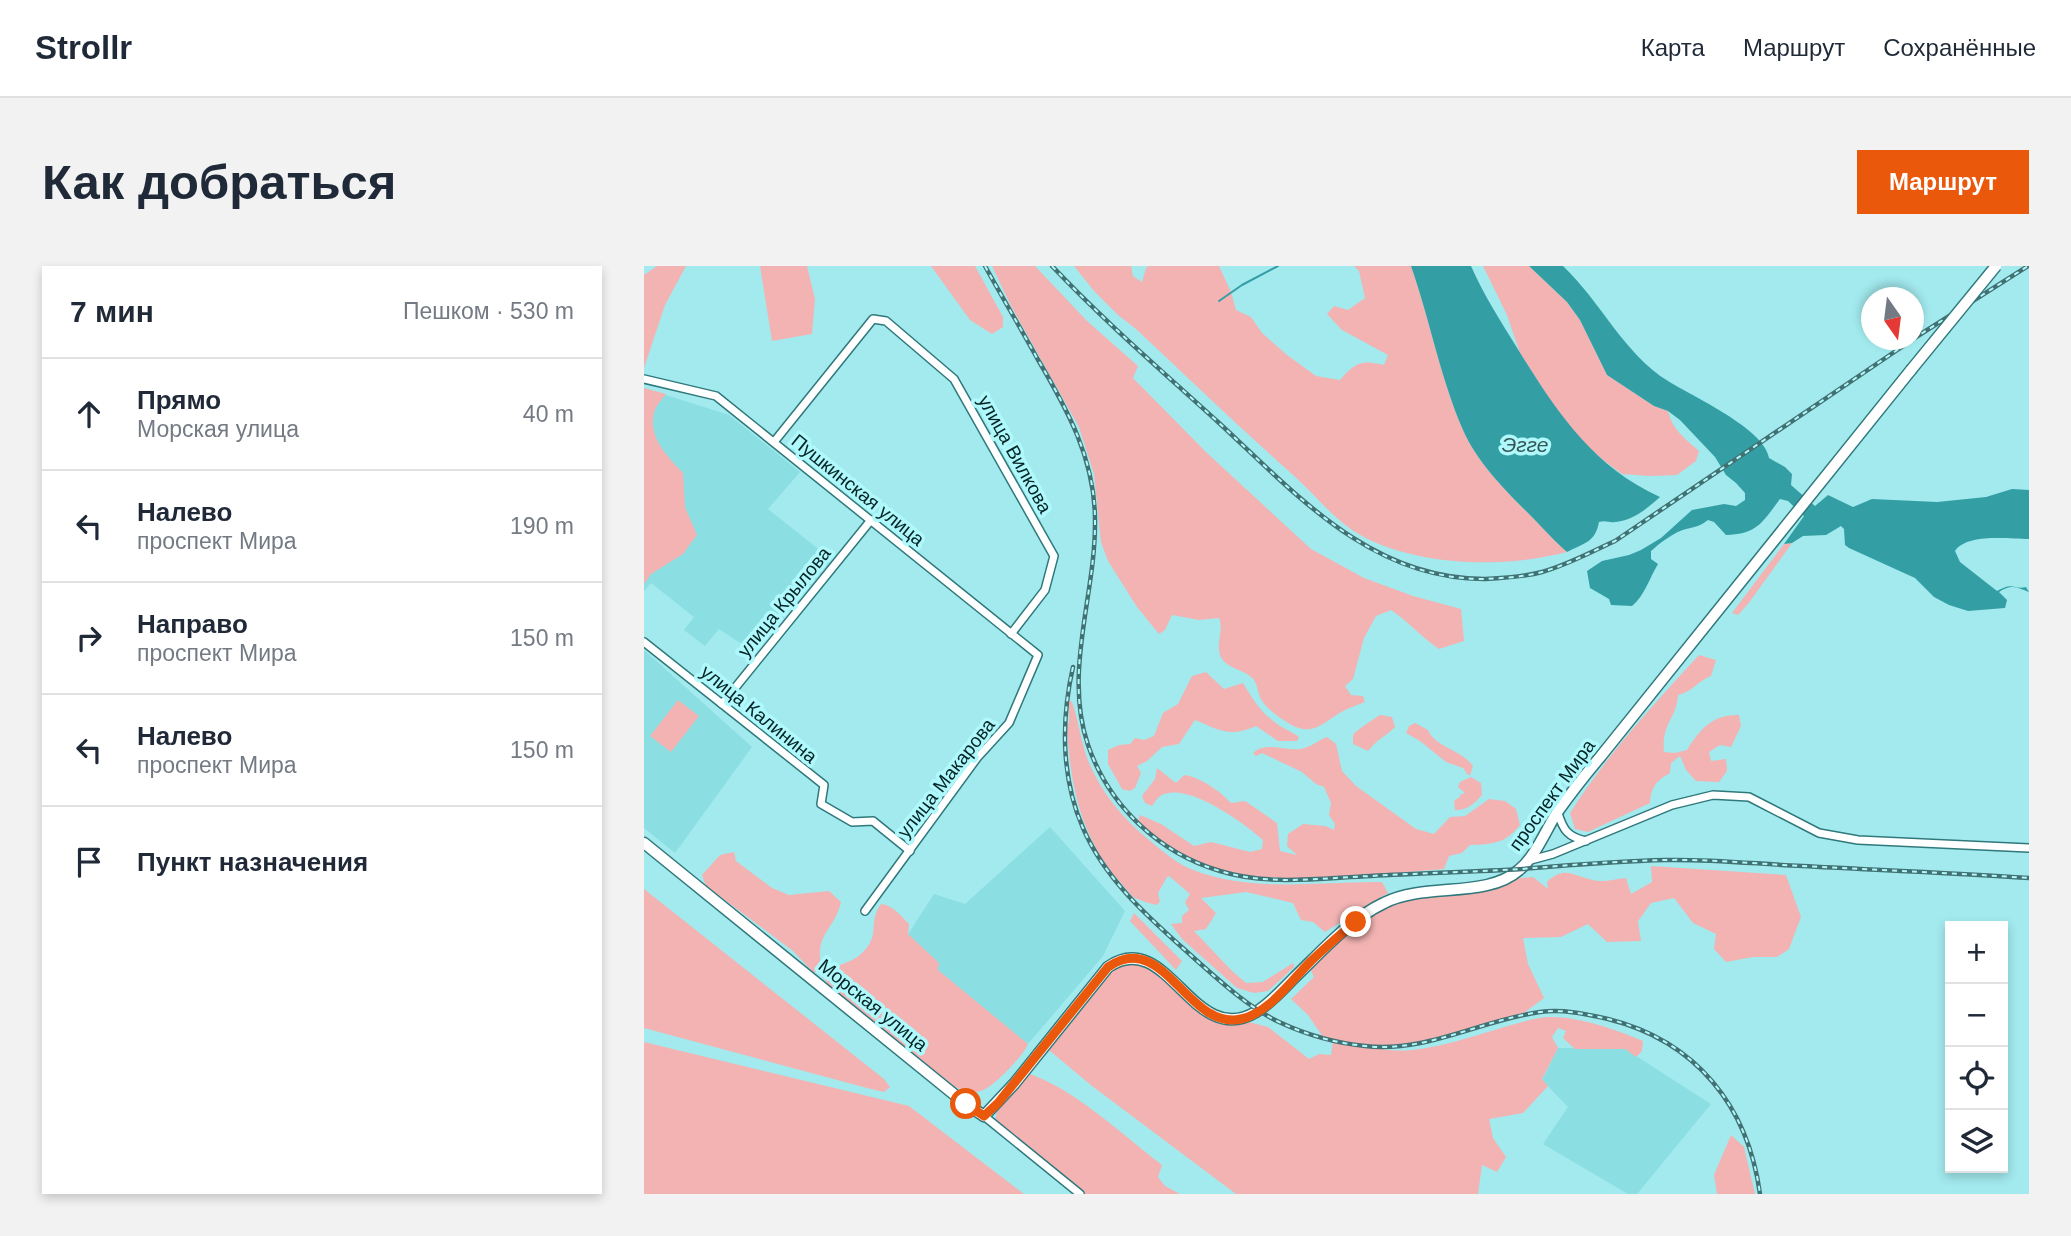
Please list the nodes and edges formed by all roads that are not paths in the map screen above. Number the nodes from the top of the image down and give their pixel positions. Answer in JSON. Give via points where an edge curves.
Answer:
{"nodes":[{"id":1,"x":1996,"y":266,"type":"edge"},
{"id":2,"x":644,"y":379,"type":"edge"},
{"id":3,"x":774,"y":442,"type":"junction"},
{"id":4,"x":871,"y":520,"type":"junction"},
{"id":5,"x":1011,"y":634,"type":"junction"},
{"id":6,"x":644,"y":642,"type":"edge"},
{"id":7,"x":1038,"y":655,"type":"joint"},
{"id":8,"x":722,"y":704,"type":"junction"},
{"id":9,"x":1558,"y":813,"type":"junction"},
{"id":10,"x":1586,"y":841,"type":"junction"},
{"id":11,"x":644,"y":843,"type":"edge"},
{"id":12,"x":2029,"y":848,"type":"edge"},
{"id":13,"x":910,"y":850,"type":"junction"},
{"id":14,"x":1526,"y":861,"type":"junction"},
{"id":15,"x":865,"y":911,"type":"dead end"},
{"id":16,"x":984,"y":1116,"type":"junction"},
{"id":17,"x":1080,"y":1194,"type":"edge"}],
"edges":[{"from":1,"to":9,"type":"main road","name":"проспект Мира","bridge":true},
{"from":2,"to":3,"type":"street","name":"Пушкинская улица","via":[[716,396]]},
{"from":3,"to":4,"type":"street","name":"Пушкинская улица"},
{"from":3,"to":5,"type":"street","name":"улица Вилкова","via":[[873,319],[887,321],[954,379],[1054,556],[1045,590]]},
{"from":4,"to":5,"type":"street","name":"Пушкинская улица"},
{"from":4,"to":8,"type":"street","name":"улица Крылова"},
{"from":5,"to":7,"type":"street","name":"Пушкинская улица"},
{"from":6,"to":8,"type":"street","name":"улица Калинина"},
{"from":7,"to":13,"type":"street","name":"улица Макарова","via":[[1009,723],[976,758]]},
{"from":8,"to":13,"type":"street","name":"улица Калинина","via":[[824,785],[821,804],[852,822],[873,821]]},
{"from":9,"to":10,"type":"street","via":[[1570,838]]},
{"from":9,"to":14,"type":"main road","name":"проспект Мира"},
{"from":10,"to":12,"type":"street","via":[[1672,806],[1713,795],[1749,797],[1819,833]]},
{"from":10,"to":14,"type":"street"},
{"from":11,"to":16,"type":"main road","name":"Морская улица"},
{"from":13,"to":15,"type":"street","name":"улица Макарова"},
{"from":14,"to":16,"type":"main road","name":"проспект Мира","via":[[1499,884],[1442,889],[1386,902],[1332,941],[1271,1002],[1243,1019],[1228,1021],[1207,1012],[1153,964],[1119,959]]},
{"from":16,"to":17,"type":"street","name":"Морская улица"}]}
